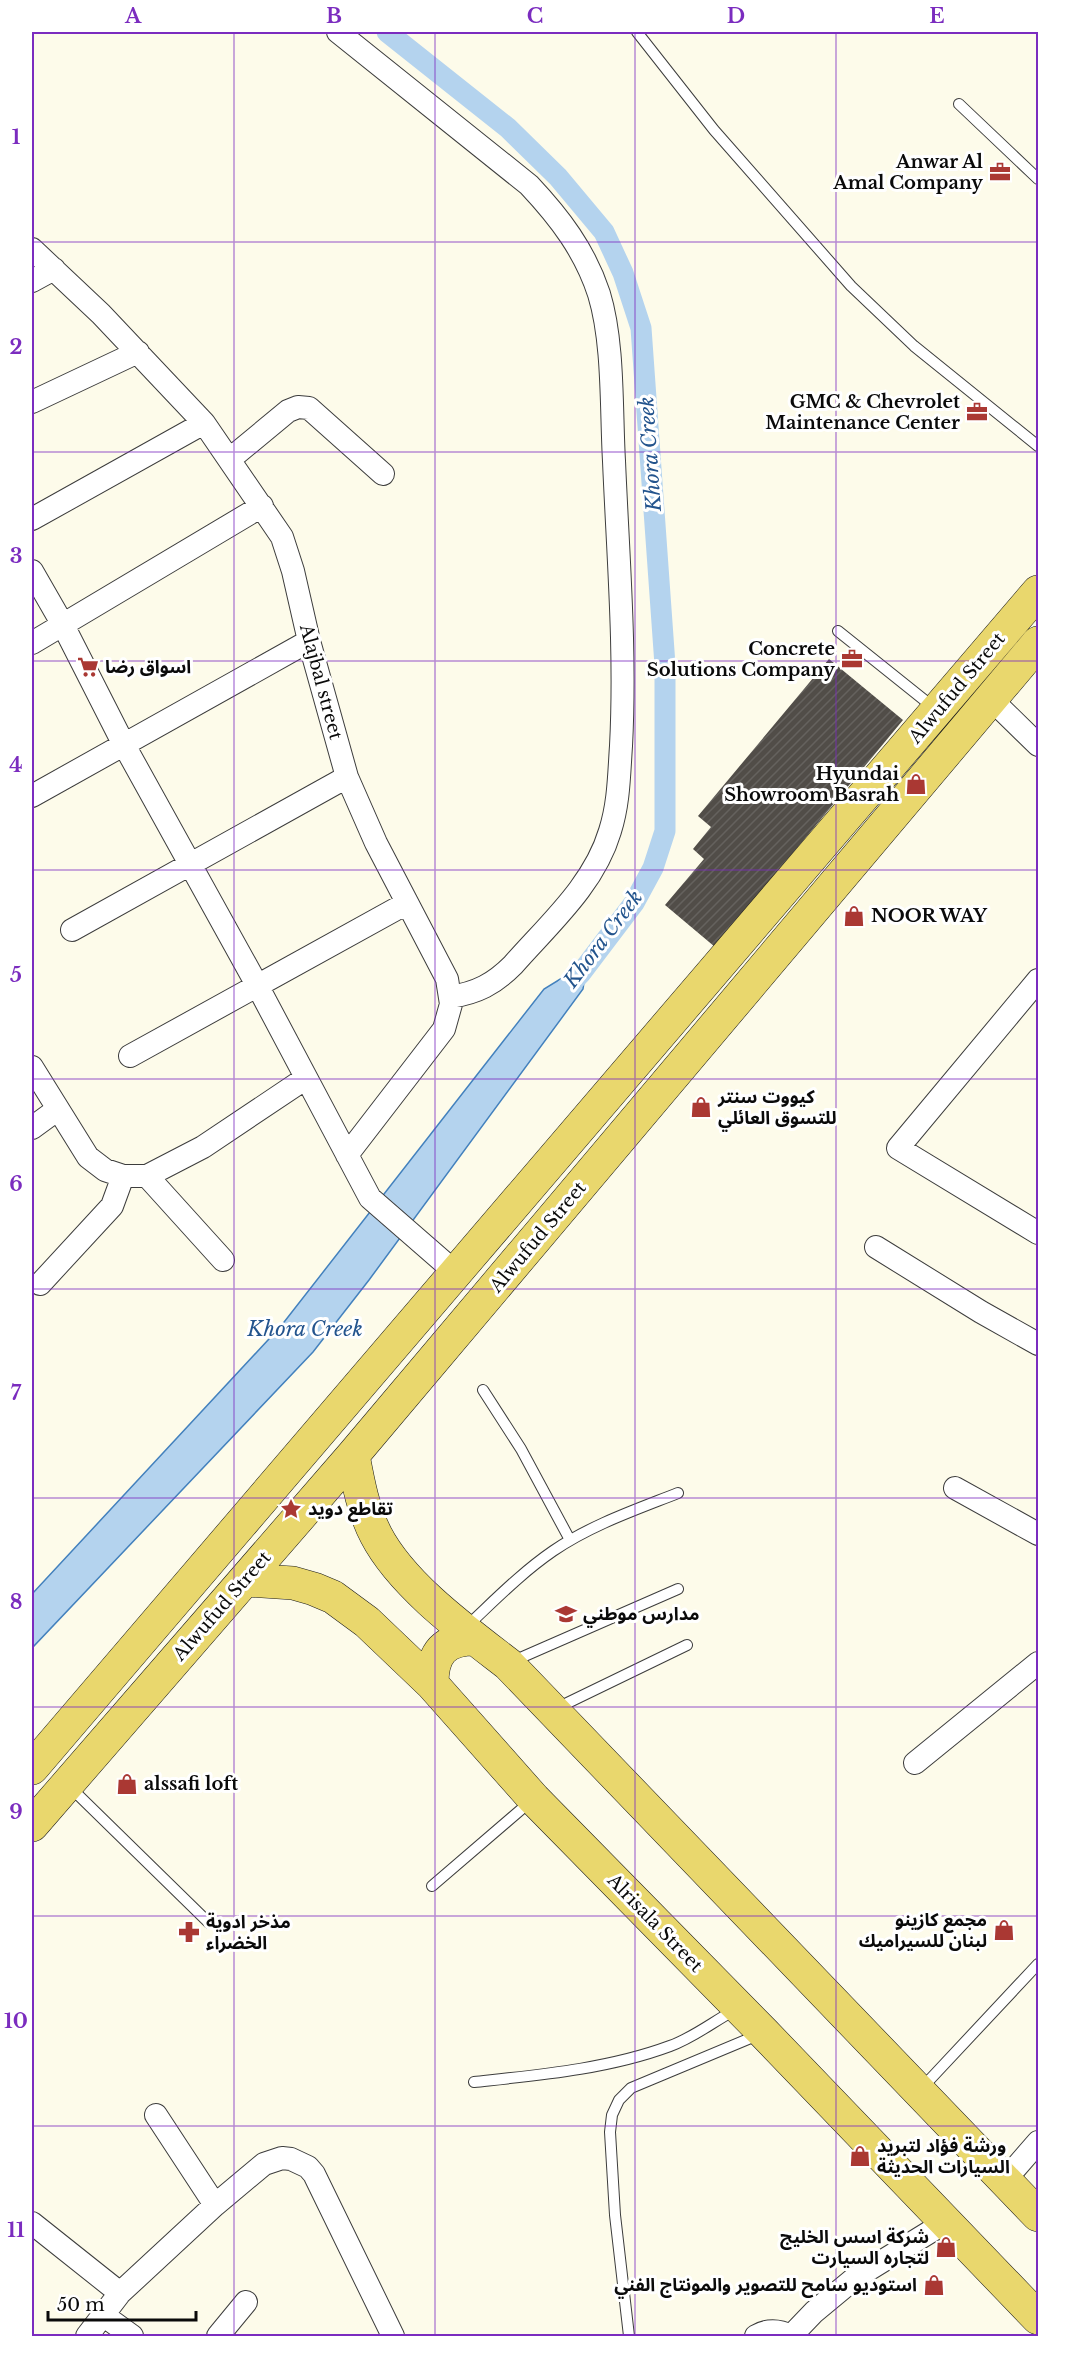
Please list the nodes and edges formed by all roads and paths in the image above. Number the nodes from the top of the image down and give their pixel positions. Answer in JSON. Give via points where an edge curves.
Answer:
{"nodes":[{"id":1,"x":338,"y":32,"type":"edge"},
{"id":2,"x":637,"y":32,"type":"edge"},
{"id":3,"x":959,"y":104,"type":"dead end"},
{"id":4,"x":1038,"y":179,"type":"edge"},
{"id":5,"x":32,"y":249,"type":"edge"},
{"id":6,"x":54,"y":269,"type":"junction"},
{"id":7,"x":32,"y":281,"type":"edge"},
{"id":8,"x":138,"y":352,"type":"junction"},
{"id":9,"x":32,"y":402,"type":"edge"},
{"id":10,"x":204,"y":423,"type":"junction"},
{"id":11,"x":1038,"y":446,"type":"edge"},
{"id":12,"x":230,"y":459,"type":"junction"},
{"id":13,"x":383,"y":474,"type":"dead end"},
{"id":14,"x":262,"y":506,"type":"junction"},
{"id":15,"x":32,"y":519,"type":"edge"},
{"id":16,"x":32,"y":571,"type":"edge"},
{"id":17,"x":1038,"y":592,"type":"edge"},
{"id":18,"x":63,"y":626,"type":"junction"},
{"id":19,"x":838,"y":631,"type":"dead end"},
{"id":20,"x":309,"y":641,"type":"junction"},
{"id":21,"x":32,"y":643,"type":"edge"},
{"id":22,"x":1038,"y":643,"type":"edge"},
{"id":23,"x":992,"y":700,"type":"junction"},
{"id":24,"x":938,"y":711,"type":"junction"},
{"id":25,"x":123,"y":743,"type":"junction"},
{"id":26,"x":1038,"y":745,"type":"edge"},
{"id":27,"x":347,"y":777,"type":"junction"},
{"id":28,"x":32,"y":796,"type":"edge"},
{"id":29,"x":189,"y":865,"type":"junction"},
{"id":30,"x":407,"y":903,"type":"junction"},
{"id":31,"x":72,"y":930,"type":"dead end"},
{"id":32,"x":1038,"y":980,"type":"edge"},
{"id":33,"x":257,"y":985,"type":"junction"},
{"id":34,"x":450,"y":997,"type":"junction"},
{"id":35,"x":130,"y":1056,"type":"dead end"},
{"id":36,"x":32,"y":1067,"type":"edge"},
{"id":37,"x":306,"y":1078,"type":"junction"},
{"id":38,"x":58,"y":1109,"type":"junction"},
{"id":39,"x":32,"y":1128,"type":"edge"},
{"id":40,"x":347,"y":1155,"type":"junction"},
{"id":41,"x":123,"y":1176,"type":"junction"},
{"id":42,"x":147,"y":1176,"type":"junction"},
{"id":43,"x":1038,"y":1233,"type":"edge"},
{"id":44,"x":876,"y":1247,"type":"dead end"},
{"id":45,"x":223,"y":1260,"type":"dead end"},
{"id":46,"x":455,"y":1272,"type":"junction"},
{"id":47,"x":40,"y":1284,"type":"dead end"},
{"id":48,"x":1038,"y":1344,"type":"edge"},
{"id":49,"x":483,"y":1390,"type":"dead end"},
{"id":50,"x":353,"y":1455,"type":"junction"},
{"id":51,"x":955,"y":1488,"type":"dead end"},
{"id":52,"x":678,"y":1493,"type":"dead end"},
{"id":53,"x":1038,"y":1534,"type":"edge"},
{"id":54,"x":570,"y":1540,"type":"junction"},
{"id":55,"x":245,"y":1580,"type":"junction"},
{"id":56,"x":678,"y":1589,"type":"dead end"},
{"id":57,"x":469,"y":1634,"type":"junction"},
{"id":58,"x":687,"y":1645,"type":"dead end"},
{"id":59,"x":1038,"y":1663,"type":"edge"},
{"id":60,"x":508,"y":1664,"type":"junction"},
{"id":61,"x":432,"y":1684,"type":"junction"},
{"id":62,"x":552,"y":1710,"type":"junction"},
{"id":63,"x":915,"y":1763,"type":"dead end"},
{"id":64,"x":32,"y":1768,"type":"edge"},
{"id":65,"x":68,"y":1784,"type":"junction"},
{"id":66,"x":534,"y":1799,"type":"junction"},
{"id":67,"x":32,"y":1825,"type":"edge"},
{"id":68,"x":432,"y":1886,"type":"dead end"},
{"id":69,"x":209,"y":1923,"type":"dead end"},
{"id":70,"x":1038,"y":1964,"type":"edge"},
{"id":71,"x":738,"y":2008,"type":"junction"},
{"id":72,"x":764,"y":2032,"type":"junction"},
{"id":73,"x":474,"y":2082,"type":"dead end"},
{"id":74,"x":919,"y":2091,"type":"junction"},
{"id":75,"x":156,"y":2115,"type":"dead end"},
{"id":76,"x":1038,"y":2142,"type":"edge"},
{"id":77,"x":1005,"y":2180,"type":"junction"},
{"id":78,"x":215,"y":2205,"type":"junction"},
{"id":79,"x":1038,"y":2215,"type":"edge"},
{"id":80,"x":946,"y":2222,"type":"junction"},
{"id":81,"x":32,"y":2223,"type":"edge"},
{"id":82,"x":120,"y":2293,"type":"junction"},
{"id":83,"x":246,"y":2302,"type":"dead end"},
{"id":84,"x":103,"y":2315,"type":"junction"},
{"id":85,"x":1038,"y":2318,"type":"edge"},
{"id":86,"x":791,"y":2336,"type":"edge"},
{"id":87,"x":87,"y":2337,"type":"edge"},
{"id":88,"x":132,"y":2337,"type":"edge"},
{"id":89,"x":218,"y":2337,"type":"edge"},
{"id":90,"x":393,"y":2337,"type":"edge"},
{"id":91,"x":629,"y":2337,"type":"edge"},
{"id":92,"x":756,"y":2337,"type":"edge"}],
"edges":[{"from":1,"to":34,"type":"street","via":[[529,185],[546,203],[568,231],[590,271],[606,332],[622,621],[623,714],[614,816],[604,849],[587,879],[513,965],[485,988]]},
{"from":2,"to":11,"type":"lane","via":[[714,130],[851,286],[923,354]]},
{"from":3,"to":4,"type":"lane"},
{"from":5,"to":6,"type":"street","name":"Alajbal street"},
{"from":6,"to":7,"type":"street"},
{"from":6,"to":8,"type":"street","name":"Alajbal street"},
{"from":8,"to":9,"type":"street"},
{"from":8,"to":10,"type":"street","name":"Alajbal street"},
{"from":10,"to":12,"type":"street","name":"Alajbal street"},
{"from":10,"to":15,"type":"street"},
{"from":12,"to":13,"type":"street","via":[[288,411],[309,408]]},
{"from":12,"to":14,"type":"street","name":"Alajbal street"},
{"from":14,"to":18,"type":"street"},
{"from":14,"to":20,"type":"street","name":"Alajbal street","via":[[282,537]]},
{"from":16,"to":18,"type":"street"},
{"from":17,"to":24,"type":"main road","name":"Alwufud Street"},
{"from":18,"to":21,"type":"street"},
{"from":18,"to":25,"type":"street"},
{"from":19,"to":24,"type":"lane"},
{"from":20,"to":25,"type":"street"},
{"from":20,"to":27,"type":"street","name":"Alajbal street"},
{"from":22,"to":23,"type":"main road","name":"Alwufud Street"},
{"from":23,"to":26,"type":"street"},
{"from":23,"to":50,"type":"main road","name":"Alwufud Street"},
{"from":24,"to":46,"type":"main road","name":"Alwufud Street"},
{"from":25,"to":28,"type":"street"},
{"from":25,"to":29,"type":"street"},
{"from":27,"to":29,"type":"street"},
{"from":27,"to":30,"type":"street","name":"Alajbal street"},
{"from":29,"to":31,"type":"street"},
{"from":29,"to":33,"type":"street"},
{"from":30,"to":33,"type":"street"},
{"from":30,"to":34,"type":"street","name":"Alajbal street","via":[[442,967]]},
{"from":32,"to":43,"type":"street","via":[[898,1148]]},
{"from":33,"to":35,"type":"street"},
{"from":33,"to":37,"type":"street"},
{"from":34,"to":40,"type":"street","name":"Alajbal street","via":[[448,1017],[440,1035]]},
{"from":36,"to":38,"type":"street"},
{"from":37,"to":40,"type":"street"},
{"from":37,"to":42,"type":"street","via":[[204,1147]]},
{"from":38,"to":39,"type":"street"},
{"from":38,"to":41,"type":"street","via":[[88,1157],[105,1170]]},
{"from":40,"to":46,"type":"street","via":[[370,1198]]},
{"from":41,"to":42,"type":"street"},
{"from":41,"to":47,"type":"street","via":[[112,1206]]},
{"from":42,"to":45,"type":"street"},
{"from":44,"to":48,"type":"street"},
{"from":46,"to":64,"type":"main road","name":"Alwufud Street"},
{"from":49,"to":54,"type":"lane"},
{"from":50,"to":55,"type":"main road","name":"Alwufud Street"},
{"from":50,"to":57,"type":"main road","via":[[367,1515],[386,1552],[413,1583]]},
{"from":51,"to":53,"type":"street"},
{"from":52,"to":54,"type":"lane"},
{"from":54,"to":57,"type":"lane","via":[[537,1564]]},
{"from":55,"to":61,"type":"main road","name":"Alrisala Street","via":[[293,1583],[333,1597],[367,1622]]},
{"from":55,"to":65,"type":"main road","name":"Alwufud Street"},
{"from":56,"to":60,"type":"lane"},
{"from":57,"to":60,"type":"main road"},
{"from":57,"to":61,"type":"main road","via":[[437,1655]]},
{"from":58,"to":62,"type":"lane"},
{"from":59,"to":63,"type":"street"},
{"from":60,"to":62,"type":"main road"},
{"from":61,"to":66,"type":"main road","name":"Alrisala Street"},
{"from":62,"to":74,"type":"main road"},
{"from":65,"to":67,"type":"main road","name":"Alwufud Street"},
{"from":65,"to":69,"type":"lane"},
{"from":66,"to":68,"type":"lane"},
{"from":66,"to":71,"type":"main road","name":"Alrisala Street"},
{"from":70,"to":74,"type":"lane"},
{"from":71,"to":72,"type":"main road","name":"Alrisala Street"},
{"from":71,"to":73,"type":"lane","via":[[672,2046],[556,2073]]},
{"from":72,"to":80,"type":"main road","name":"Alrisala Street"},
{"from":72,"to":91,"type":"lane","via":[[631,2088],[612,2115],[615,2215]]},
{"from":74,"to":77,"type":"main road"},
{"from":75,"to":78,"type":"street"},
{"from":76,"to":77,"type":"street"},
{"from":77,"to":79,"type":"main road"},
{"from":78,"to":82,"type":"street"},
{"from":78,"to":90,"type":"street","via":[[273,2160],[291,2159],[308,2167],[319,2182]]},
{"from":80,"to":85,"type":"main road","name":"Alrisala Street"},
{"from":80,"to":86,"type":"street","via":[[855,2278]]},
{"from":81,"to":82,"type":"street"},
{"from":82,"to":84,"type":"street"},
{"from":83,"to":89,"type":"street"},
{"from":84,"to":87,"type":"street"},
{"from":84,"to":88,"type":"street"},
{"from":86,"to":92,"type":"street","via":[[774,2331]]}]}
